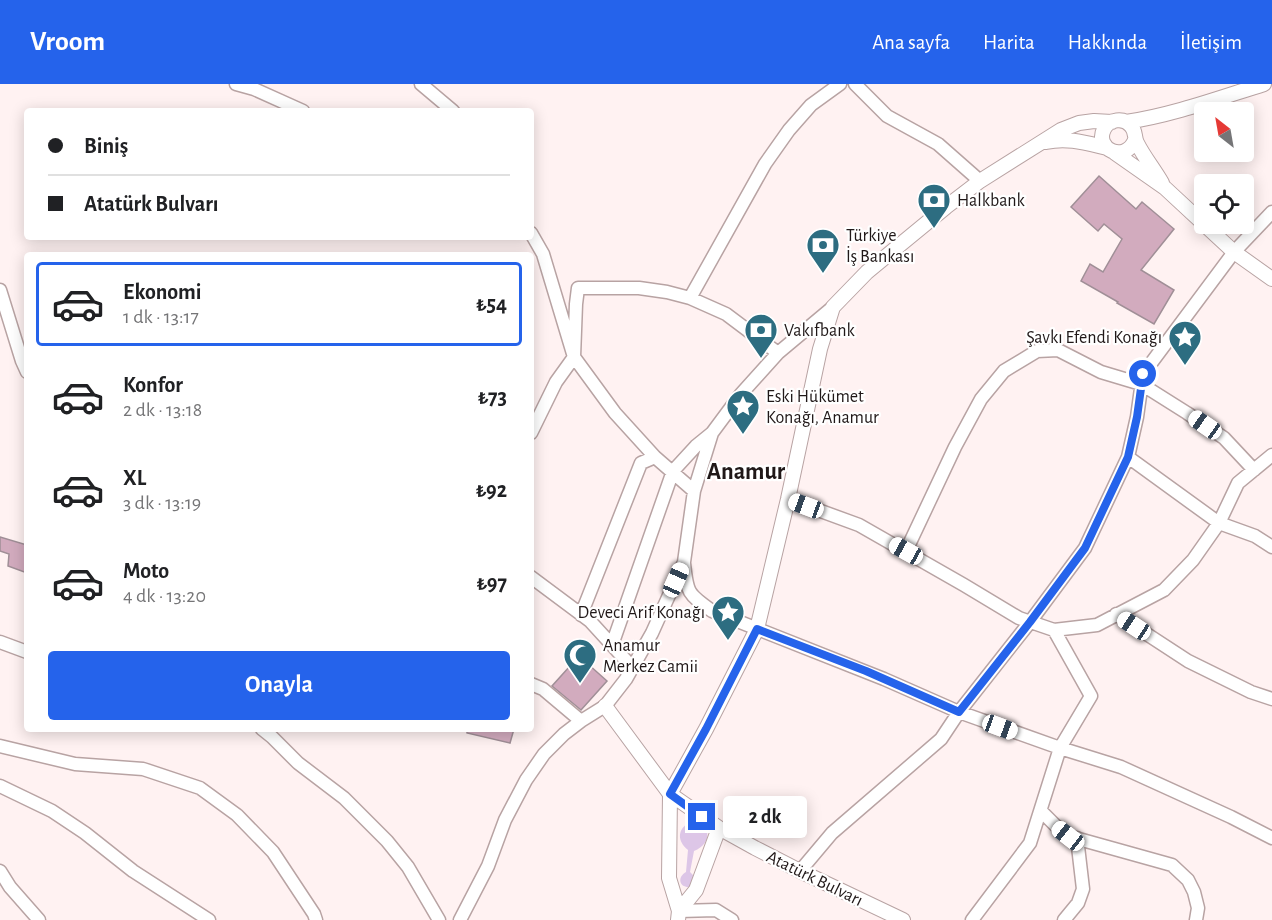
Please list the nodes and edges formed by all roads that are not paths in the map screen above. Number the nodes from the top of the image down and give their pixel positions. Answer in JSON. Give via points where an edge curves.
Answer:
{"nodes":[{"id":1,"x":236,"y":84,"type":"edge"},
{"id":2,"x":421,"y":84,"type":"edge"},
{"id":3,"x":840,"y":84,"type":"edge"},
{"id":4,"x":855,"y":84,"type":"edge"},
{"id":5,"x":1264,"y":84,"type":"edge"},
{"id":6,"x":296,"y":108,"type":"edge"},
{"id":7,"x":449,"y":108,"type":"edge"},
{"id":8,"x":1112,"y":122,"type":"junction"},
{"id":9,"x":1126,"y":122,"type":"junction"},
{"id":10,"x":1135,"y":140,"type":"junction"},
{"id":11,"x":1042,"y":144,"type":"junction"},
{"id":12,"x":1111,"y":150,"type":"junction"},
{"id":13,"x":980,"y":181,"type":"junction"},
{"id":14,"x":1165,"y":188,"type":"junction"},
{"id":15,"x":1272,"y":212,"type":"edge"},
{"id":16,"x":534,"y":238,"type":"edge"},
{"id":17,"x":1234,"y":252,"type":"junction"},
{"id":18,"x":1272,"y":279,"type":"edge"},
{"id":19,"x":0,"y":290,"type":"edge"},
{"id":20,"x":690,"y":298,"type":"junction"},
{"id":21,"x":833,"y":307,"type":"junction"},
{"id":22,"x":11,"y":326,"type":"junction"},
{"id":23,"x":24,"y":340,"type":"edge"},
{"id":24,"x":778,"y":353,"type":"junction"},
{"id":25,"x":574,"y":357,"type":"junction"},
{"id":26,"x":24,"y":365,"type":"edge"},
{"id":27,"x":1141,"y":384,"type":"junction"},
{"id":28,"x":534,"y":428,"type":"edge"},
{"id":29,"x":712,"y":433,"type":"junction"},
{"id":30,"x":1272,"y":455,"type":"edge"},
{"id":31,"x":655,"y":456,"type":"junction"},
{"id":32,"x":1128,"y":457,"type":"junction"},
{"id":33,"x":1254,"y":470,"type":"junction"},
{"id":34,"x":673,"y":471,"type":"junction"},
{"id":35,"x":694,"y":490,"type":"junction"},
{"id":36,"x":788,"y":499,"type":"junction"},
{"id":37,"x":1219,"y":523,"type":"junction"},
{"id":38,"x":1272,"y":547,"type":"edge"},
{"id":39,"x":906,"y":551,"type":"junction"},
{"id":40,"x":684,"y":562,"type":"junction"},
{"id":41,"x":534,"y":579,"type":"edge"},
{"id":42,"x":1116,"y":614,"type":"junction"},
{"id":43,"x":581,"y":615,"type":"junction"},
{"id":44,"x":1030,"y":622,"type":"junction"},
{"id":45,"x":757,"y":629,"type":"junction"},
{"id":46,"x":1054,"y":630,"type":"junction"},
{"id":47,"x":0,"y":642,"type":"edge"},
{"id":48,"x":612,"y":645,"type":"junction"},
{"id":49,"x":24,"y":651,"type":"edge"},
{"id":50,"x":632,"y":667,"type":"junction"},
{"id":51,"x":534,"y":685,"type":"edge"},
{"id":52,"x":1272,"y":699,"type":"edge"},
{"id":53,"x":605,"y":706,"type":"junction"},
{"id":54,"x":959,"y":712,"type":"junction"},
{"id":55,"x":581,"y":721,"type":"junction"},
{"id":56,"x":266,"y":732,"type":"edge"},
{"id":57,"x":0,"y":746,"type":"edge"},
{"id":58,"x":1060,"y":748,"type":"junction"},
{"id":59,"x":0,"y":786,"type":"edge"},
{"id":60,"x":670,"y":794,"type":"junction"},
{"id":61,"x":1041,"y":811,"type":"junction"},
{"id":62,"x":718,"y":828,"type":"junction"},
{"id":63,"x":1077,"y":838,"type":"junction"},
{"id":64,"x":1272,"y":838,"type":"edge"},
{"id":65,"x":0,"y":871,"type":"edge"},
{"id":66,"x":800,"y":871,"type":"junction"},
{"id":67,"x":678,"y":915,"type":"edge"},
{"id":68,"x":39,"y":920,"type":"edge"},
{"id":69,"x":209,"y":920,"type":"edge"},
{"id":70,"x":316,"y":920,"type":"edge"},
{"id":71,"x":439,"y":920,"type":"edge"},
{"id":72,"x":460,"y":920,"type":"edge"},
{"id":73,"x":732,"y":920,"type":"edge"},
{"id":74,"x":903,"y":920,"type":"edge"},
{"id":75,"x":972,"y":920,"type":"edge"},
{"id":76,"x":1064,"y":920,"type":"edge"},
{"id":77,"x":1196,"y":920,"type":"edge"}],
"edges":[{"from":1,"to":6,"type":"street"},
{"from":2,"to":7,"type":"street"},
{"from":3,"to":20,"type":"street","via":[[811,105],[765,164]]},
{"from":4,"to":13,"type":"street","via":[[887,116],[938,144]]},
{"from":5,"to":9,"type":"street"},
{"from":8,"to":9,"type":"street"},
{"from":8,"to":11,"type":"street","via":[[1079,123]]},
{"from":8,"to":12,"type":"street","via":[[1102,134],[1104,144]]},
{"from":9,"to":10,"type":"street","via":[[1134,129]]},
{"from":10,"to":12,"type":"street","via":[[1125,152]]},
{"from":10,"to":14,"type":"street"},
{"from":11,"to":12,"type":"street","via":[[1057,139],[1074,140]]},
{"from":11,"to":13,"type":"street"},
{"from":12,"to":14,"type":"street"},
{"from":13,"to":21,"type":"street","via":[[867,272]]},
{"from":14,"to":17,"type":"street"},
{"from":15,"to":17,"type":"street"},
{"from":16,"to":25,"type":"street","via":[[543,254]]},
{"from":17,"to":18,"type":"street"},
{"from":17,"to":27,"type":"street","via":[[1143,374]]},
{"from":19,"to":22,"type":"street"},
{"from":20,"to":24,"type":"street","via":[[726,314]]},
{"from":20,"to":25,"type":"street","via":[[639,288],[578,288]]},
{"from":21,"to":24,"type":"street"},
{"from":21,"to":36,"type":"street","via":[[819,349]]},
{"from":22,"to":23,"type":"street"},
{"from":22,"to":26,"type":"street"},
{"from":24,"to":29,"type":"street"},
{"from":25,"to":28,"type":"street","via":[[556,382]]},
{"from":25,"to":31,"type":"street","via":[[615,413]]},
{"from":27,"to":32,"type":"street"},
{"from":27,"to":33,"type":"street","via":[[1224,438]]},
{"from":27,"to":39,"type":"street","via":[[1101,372],[1058,350],[1037,351],[1004,372],[981,399]]},
{"from":29,"to":34,"type":"street"},
{"from":29,"to":35,"type":"street"},
{"from":30,"to":33,"type":"street"},
{"from":31,"to":34,"type":"street"},
{"from":31,"to":43,"type":"street","via":[[641,463]]},
{"from":32,"to":37,"type":"street"},
{"from":32,"to":44,"type":"street","via":[[1085,548]]},
{"from":33,"to":37,"type":"street","via":[[1238,483]]},
{"from":34,"to":35,"type":"street"},
{"from":34,"to":48,"type":"street"},
{"from":35,"to":40,"type":"street"},
{"from":36,"to":39,"type":"street","via":[[859,525]]},
{"from":36,"to":45,"type":"street"},
{"from":37,"to":38,"type":"street","via":[[1255,536]]},
{"from":37,"to":42,"type":"street","via":[[1193,560],[1164,590]]},
{"from":39,"to":44,"type":"street"},
{"from":40,"to":45,"type":"street","via":[[686,587],[696,600],[712,611]]},
{"from":40,"to":50,"type":"street"},
{"from":41,"to":43,"type":"street"},
{"from":42,"to":46,"type":"street","via":[[1097,624]]},
{"from":42,"to":52,"type":"street","via":[[1188,661]]},
{"from":43,"to":48,"type":"street"},
{"from":44,"to":46,"type":"street"},
{"from":44,"to":54,"type":"street"},
{"from":45,"to":54,"type":"street"},
{"from":45,"to":60,"type":"street"},
{"from":46,"to":58,"type":"street","via":[[1091,696]]},
{"from":47,"to":49,"type":"street"},
{"from":48,"to":50,"type":"street"},
{"from":50,"to":53,"type":"street"},
{"from":51,"to":55,"type":"street"},
{"from":53,"to":55,"type":"street"},
{"from":53,"to":60,"type":"street","name":"Atatürk Bulvarı"},
{"from":54,"to":58,"type":"street"},
{"from":54,"to":66,"type":"street","via":[[941,739],[832,833]]},
{"from":55,"to":72,"type":"street","via":[[544,754],[526,780]]},
{"from":56,"to":71,"type":"street","via":[[344,798],[387,841],[408,867]]},
{"from":57,"to":70,"type":"street","via":[[75,764],[143,770],[200,788],[237,815],[273,852]]},
{"from":58,"to":61,"type":"street"},
{"from":58,"to":64,"type":"street","via":[[1121,766]]},
{"from":59,"to":69,"type":"street","via":[[52,810],[133,871]]},
{"from":60,"to":62,"type":"street","name":"Atatürk Bulvarı"},
{"from":60,"to":67,"type":"street","via":[[669,878]]},
{"from":61,"to":63,"type":"street","via":[[1068,836]]},
{"from":61,"to":75,"type":"street","via":[[1030,843]]},
{"from":62,"to":66,"type":"street","name":"Atatürk Bulvarı"},
{"from":62,"to":67,"type":"street","via":[[696,890]]},
{"from":63,"to":76,"type":"street","via":[[1083,889],[1078,903]]},
{"from":63,"to":77,"type":"street","via":[[1172,865],[1194,892]]},
{"from":65,"to":68,"type":"street"},
{"from":66,"to":74,"type":"street","name":"Atatürk Bulvarı"},
{"from":67,"to":73,"type":"street","via":[[717,910]]}]}
